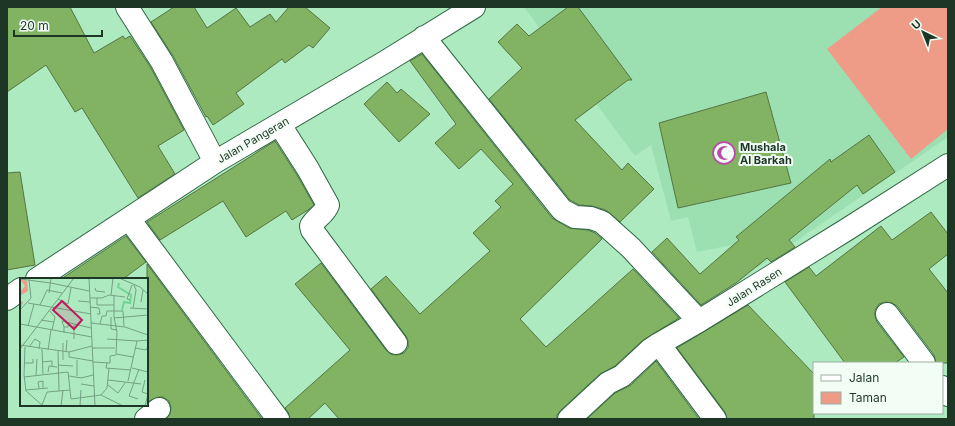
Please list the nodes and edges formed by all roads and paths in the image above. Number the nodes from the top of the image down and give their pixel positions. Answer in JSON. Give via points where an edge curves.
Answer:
{"nodes":[{"id":1,"x":127,"y":7,"type":"edge"},
{"id":2,"x":474,"y":7,"type":"edge"},
{"id":3,"x":424,"y":37,"type":"junction"},
{"id":4,"x":280,"y":124,"type":"junction"},
{"id":5,"x":215,"y":162,"type":"junction"},
{"id":6,"x":948,"y":165,"type":"edge"},
{"id":7,"x":129,"y":219,"type":"junction"},
{"id":8,"x":39,"y":278,"type":"edge"},
{"id":9,"x":20,"y":290,"type":"edge"},
{"id":10,"x":7,"y":298,"type":"edge"},
{"id":11,"x":887,"y":314,"type":"dead end"},
{"id":12,"x":699,"y":322,"type":"junction"},
{"id":13,"x":396,"y":343,"type":"dead end"},
{"id":14,"x":659,"y":344,"type":"junction"},
{"id":15,"x":923,"y":362,"type":"edge"},
{"id":16,"x":278,"y":419,"type":"edge"},
{"id":17,"x":569,"y":419,"type":"edge"},
{"id":18,"x":715,"y":419,"type":"edge"}],
"edges":[{"from":1,"to":5,"type":"street","via":[[162,62]]},
{"from":2,"to":3,"type":"street","name":"Jalan Pangeran"},
{"from":3,"to":4,"type":"street","name":"Jalan Pangeran"},
{"from":3,"to":12,"type":"street","via":[[562,210],[575,217],[602,222],[631,248]]},
{"from":4,"to":5,"type":"street","name":"Jalan Pangeran"},
{"from":4,"to":13,"type":"street","via":[[328,205],[314,221],[312,230]]},
{"from":5,"to":7,"type":"street","name":"Jalan Pangeran"},
{"from":6,"to":12,"type":"street","name":"Jalan Rasen"},
{"from":7,"to":8,"type":"street","name":"Jalan Pangeran"},
{"from":7,"to":16,"type":"street"},
{"from":9,"to":10,"type":"street"},
{"from":11,"to":15,"type":"street"},
{"from":12,"to":14,"type":"street","name":"Jalan Rasen"},
{"from":14,"to":17,"type":"street","name":"Jalan Rasen","via":[[622,376],[608,383]]},
{"from":14,"to":18,"type":"street"}]}
